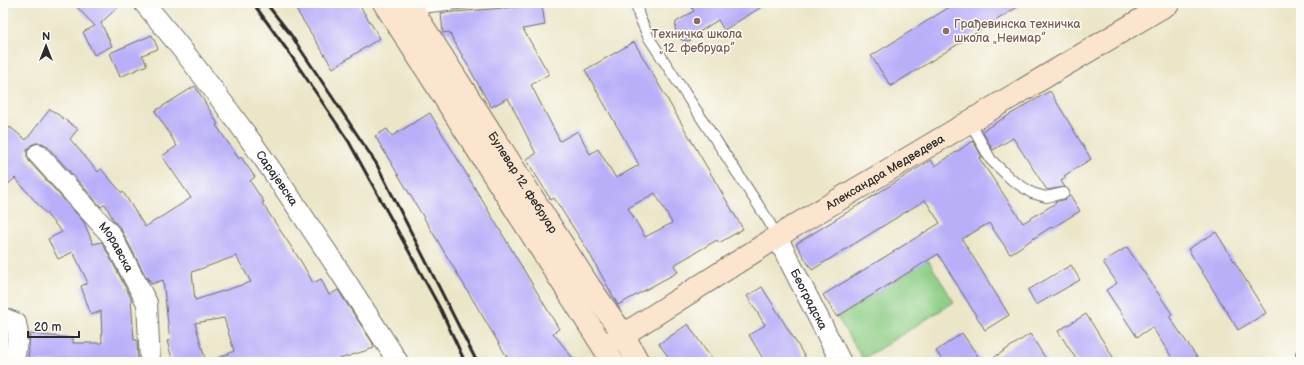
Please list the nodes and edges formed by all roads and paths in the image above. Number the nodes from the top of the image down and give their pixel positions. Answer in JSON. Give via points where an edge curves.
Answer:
{"nodes":[{"id":1,"x":144,"y":3,"type":"edge"},
{"id":2,"x":384,"y":3,"type":"edge"},
{"id":3,"x":466,"y":3,"type":"edge"},
{"id":4,"x":636,"y":3,"type":"edge"},
{"id":5,"x":1169,"y":3,"type":"edge"},
{"id":6,"x":410,"y":6,"type":"edge"},
{"id":7,"x":969,"y":121,"type":"junction"},
{"id":8,"x":38,"y":154,"type":"dead end"},
{"id":9,"x":1064,"y":193,"type":"dead end"},
{"id":10,"x":777,"y":237,"type":"junction"},
{"id":11,"x":3,"y":318,"type":"edge"},
{"id":12,"x":623,"y":334,"type":"junction"},
{"id":13,"x":609,"y":354,"type":"edge"},
{"id":14,"x":1301,"y":354,"type":"edge"},
{"id":15,"x":14,"y":362,"type":"edge"},
{"id":16,"x":150,"y":362,"type":"edge"},
{"id":17,"x":398,"y":362,"type":"edge"},
{"id":18,"x":638,"y":362,"type":"edge"},
{"id":19,"x":841,"y":362,"type":"edge"},
{"id":20,"x":1301,"y":362,"type":"edge"}],
"edges":[{"from":1,"to":17,"type":"street","name":"Сарајевска","via":[[190,58],[263,159],[335,263]]},
{"from":2,"to":13,"type":"main road","name":"Булевар 12. фебруар"},
{"from":3,"to":6,"type":"lane"},
{"from":4,"to":10,"type":"lane","via":[[649,38]]},
{"from":5,"to":7,"type":"main road","name":"Александра Медведева"},
{"from":6,"to":12,"type":"main road","name":"Булевар 12. фебруар","via":[[589,286]]},
{"from":7,"to":9,"type":"lane","via":[[991,160],[1012,180],[1032,193],[1046,198]]},
{"from":7,"to":10,"type":"main road","name":"Александра Медведева"},
{"from":8,"to":16,"type":"street","name":"Моравска","via":[[111,235],[147,304]]},
{"from":10,"to":12,"type":"main road","name":"Александра Медведева"},
{"from":10,"to":19,"type":"street","name":"Београдска"},
{"from":11,"to":15,"type":"street","via":[[16,323],[18,334]]},
{"from":12,"to":13,"type":"main road","name":"Александра Медведева"},
{"from":12,"to":18,"type":"main road","name":"Булевар 12. фебруар"},
{"from":14,"to":20,"type":"lane"}]}
